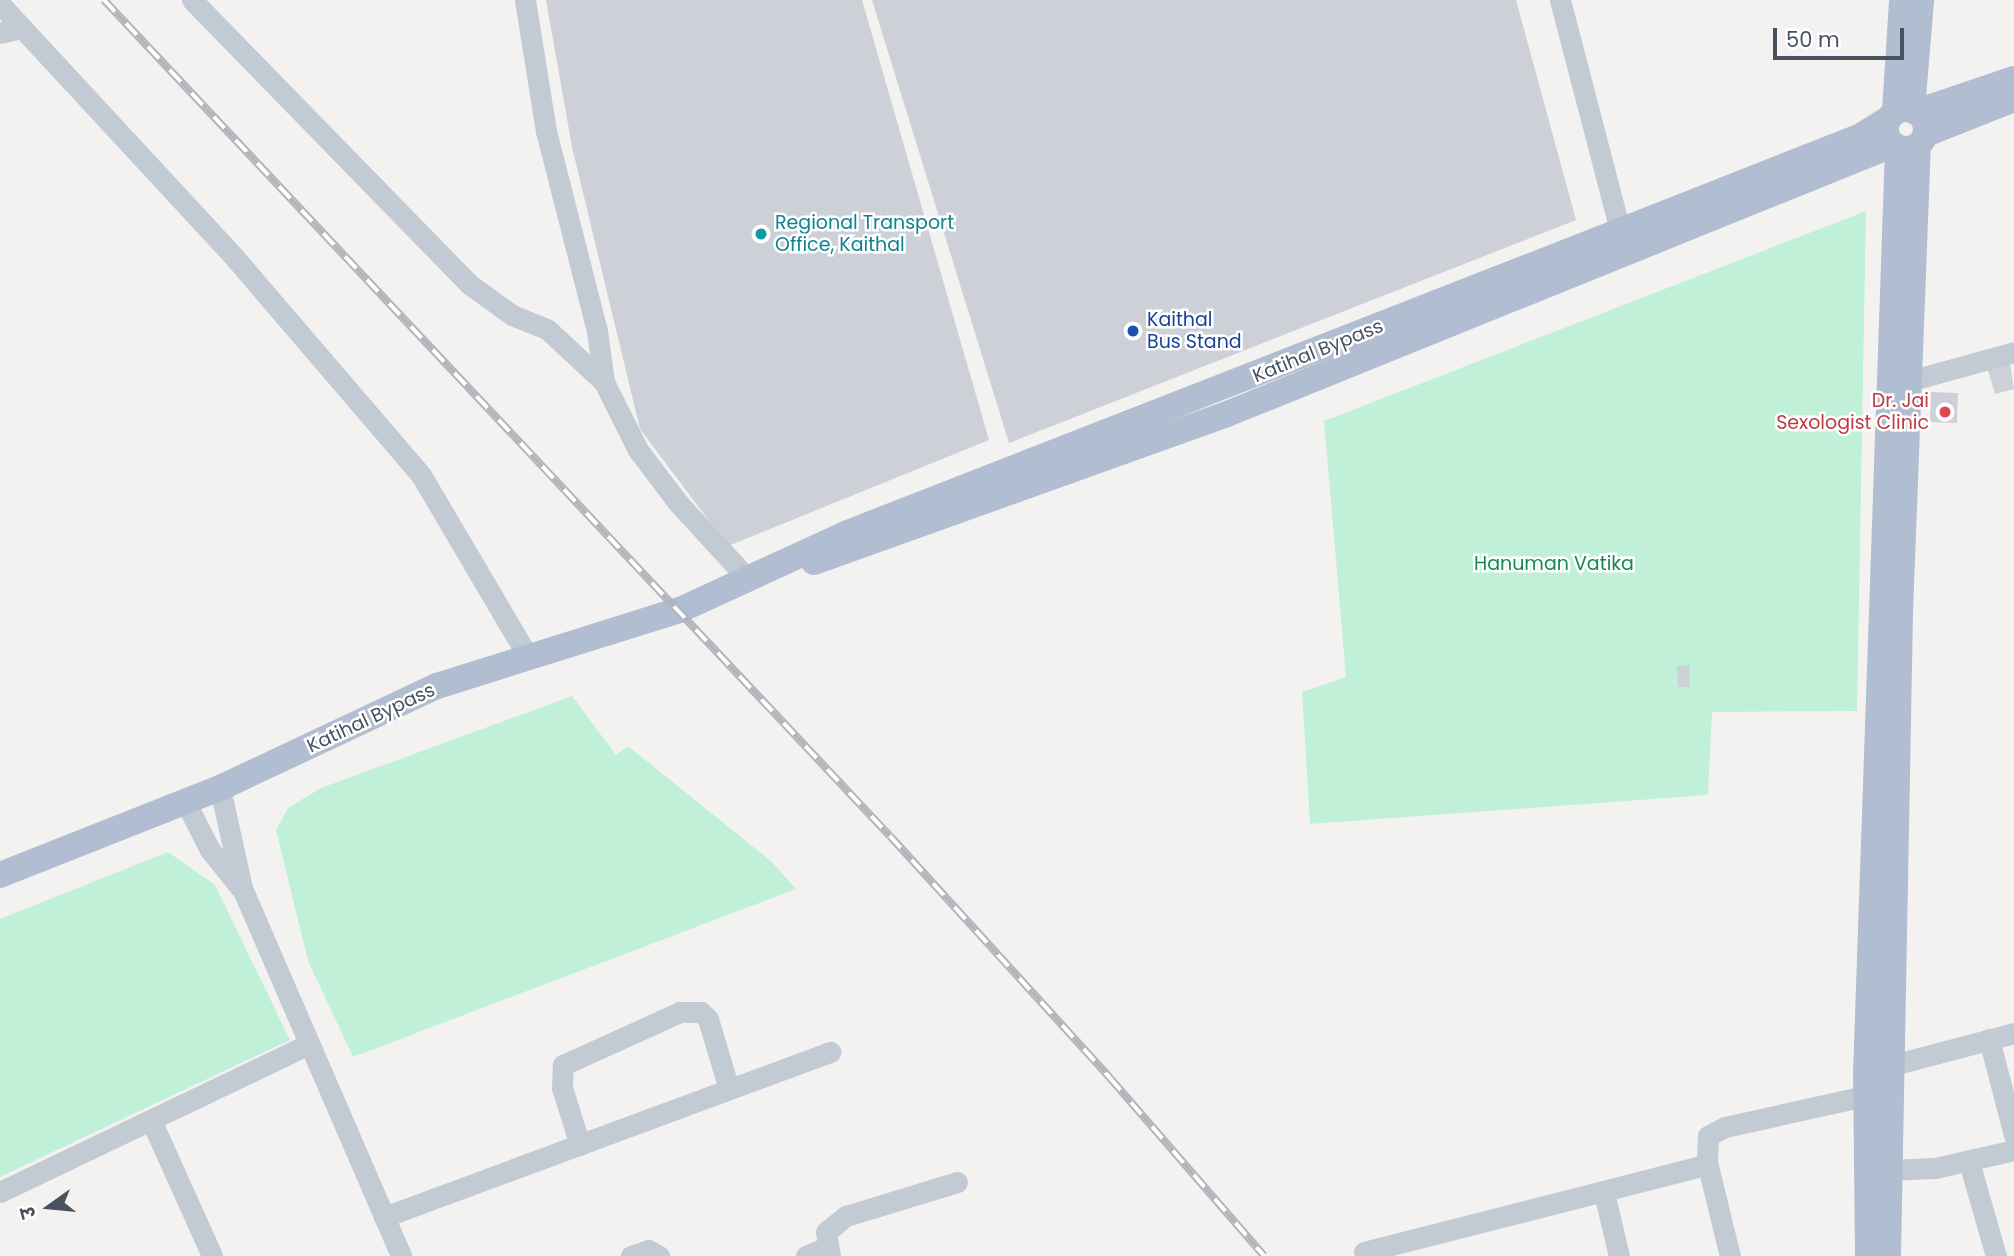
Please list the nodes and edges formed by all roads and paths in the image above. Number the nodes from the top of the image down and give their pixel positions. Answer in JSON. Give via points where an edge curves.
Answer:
{"nodes":[{"id":1,"x":192,"y":0,"type":"edge"},
{"id":2,"x":525,"y":0,"type":"edge"},
{"id":3,"x":1560,"y":0,"type":"edge"},
{"id":4,"x":1902,"y":0,"type":"edge"},
{"id":5,"x":1921,"y":0,"type":"edge"},
{"id":6,"x":0,"y":4,"type":"edge"},
{"id":7,"x":22,"y":28,"type":"junction"},
{"id":8,"x":0,"y":33,"type":"edge"},
{"id":9,"x":2014,"y":79,"type":"edge"},
{"id":10,"x":2014,"y":99,"type":"edge"},
{"id":11,"x":1906,"y":128,"type":"junction"},
{"id":12,"x":1620,"y":232,"type":"junction"},
{"id":13,"x":2014,"y":352,"type":"edge"},
{"id":14,"x":1909,"y":381,"type":"junction"},
{"id":15,"x":604,"y":382,"type":"junction"},
{"id":16,"x":748,"y":580,"type":"junction"},
{"id":17,"x":529,"y":658,"type":"junction"},
{"id":18,"x":220,"y":788,"type":"junction"},
{"id":19,"x":185,"y":801,"type":"junction"},
{"id":20,"x":0,"y":876,"type":"edge"},
{"id":21,"x":242,"y":888,"type":"junction"},
{"id":22,"x":2014,"y":1033,"type":"edge"},
{"id":23,"x":1989,"y":1039,"type":"junction"},
{"id":24,"x":309,"y":1044,"type":"junction"},
{"id":25,"x":830,"y":1052,"type":"dead end"},
{"id":26,"x":1881,"y":1084,"type":"junction"},
{"id":27,"x":729,"y":1089,"type":"junction"},
{"id":28,"x":151,"y":1119,"type":"junction"},
{"id":29,"x":2014,"y":1135,"type":"edge"},
{"id":30,"x":580,"y":1145,"type":"junction"},
{"id":31,"x":2014,"y":1150,"type":"edge"},
{"id":32,"x":1707,"y":1162,"type":"junction"},
{"id":33,"x":1969,"y":1162,"type":"junction"},
{"id":34,"x":1887,"y":1170,"type":"junction"},
{"id":35,"x":957,"y":1182,"type":"dead end"},
{"id":36,"x":0,"y":1192,"type":"edge"},
{"id":37,"x":1604,"y":1193,"type":"junction"},
{"id":38,"x":384,"y":1217,"type":"junction"},
{"id":39,"x":829,"y":1252,"type":"edge"},
{"id":40,"x":1364,"y":1252,"type":"dead end"},
{"id":41,"x":212,"y":1256,"type":"edge"},
{"id":42,"x":401,"y":1256,"type":"edge"},
{"id":43,"x":631,"y":1256,"type":"edge"},
{"id":44,"x":659,"y":1256,"type":"edge"},
{"id":45,"x":806,"y":1256,"type":"edge"},
{"id":46,"x":1619,"y":1256,"type":"edge"},
{"id":47,"x":1730,"y":1256,"type":"edge"},
{"id":48,"x":1868,"y":1256,"type":"edge"},
{"id":49,"x":1888,"y":1256,"type":"edge"},
{"id":50,"x":1996,"y":1256,"type":"edge"}],
"edges":[{"from":1,"to":15,"type":"street","via":[[469,284],[512,316],[547,329]]},
{"from":2,"to":15,"type":"street","via":[[547,131],[597,331]]},
{"from":3,"to":12,"type":"street"},
{"from":4,"to":11,"type":"main road"},
{"from":5,"to":11,"type":"main road"},
{"from":6,"to":7,"type":"street"},
{"from":7,"to":8,"type":"street"},
{"from":7,"to":17,"type":"street","via":[[235,258],[421,475]]},
{"from":9,"to":11,"type":"main road"},
{"from":10,"to":11,"type":"main road","name":"Katihal Bypass"},
{"from":11,"to":12,"type":"main road","name":"Katihal Bypass","via":[[1861,136]]},
{"from":11,"to":14,"type":"main road"},
{"from":11,"to":16,"type":"main road","name":"Katihal Bypass","via":[[1202,423],[850,552]]},
{"from":11,"to":26,"type":"main road"},
{"from":12,"to":16,"type":"main road","name":"Katihal Bypass","via":[[845,534]]},
{"from":13,"to":14,"type":"street"},
{"from":14,"to":26,"type":"main road"},
{"from":15,"to":16,"type":"street","via":[[638,450],[679,504]]},
{"from":16,"to":17,"type":"main road","name":"Katihal Bypass","via":[[680,611]]},
{"from":17,"to":18,"type":"main road","name":"Katihal Bypass","via":[[437,686]]},
{"from":18,"to":19,"type":"main road","name":"Katihal Bypass"},
{"from":18,"to":21,"type":"street"},
{"from":19,"to":20,"type":"main road","name":"Katihal Bypass"},
{"from":19,"to":21,"type":"street","via":[[210,850]]},
{"from":21,"to":24,"type":"street"},
{"from":22,"to":23,"type":"street"},
{"from":23,"to":26,"type":"street"},
{"from":23,"to":29,"type":"street"},
{"from":24,"to":28,"type":"street"},
{"from":24,"to":38,"type":"street"},
{"from":25,"to":27,"type":"street"},
{"from":26,"to":32,"type":"street","via":[[1725,1127],[1708,1136]]},
{"from":26,"to":34,"type":"main road"},
{"from":26,"to":48,"type":"main road"},
{"from":27,"to":30,"type":"street"},
{"from":27,"to":30,"type":"street","via":[[708,1019],[701,1012],[680,1012],[562,1065],[562,1088]]},
{"from":28,"to":36,"type":"street"},
{"from":28,"to":41,"type":"street"},
{"from":30,"to":38,"type":"street"},
{"from":31,"to":33,"type":"street"},
{"from":32,"to":37,"type":"street"},
{"from":32,"to":47,"type":"street"},
{"from":33,"to":34,"type":"street"},
{"from":33,"to":50,"type":"street"},
{"from":34,"to":49,"type":"main road"},
{"from":35,"to":39,"type":"street","via":[[846,1216],[826,1232]]},
{"from":37,"to":40,"type":"street"},
{"from":37,"to":46,"type":"street"},
{"from":38,"to":42,"type":"street"},
{"from":39,"to":45,"type":"street"},
{"from":43,"to":44,"type":"street","via":[[648,1250]]}]}
